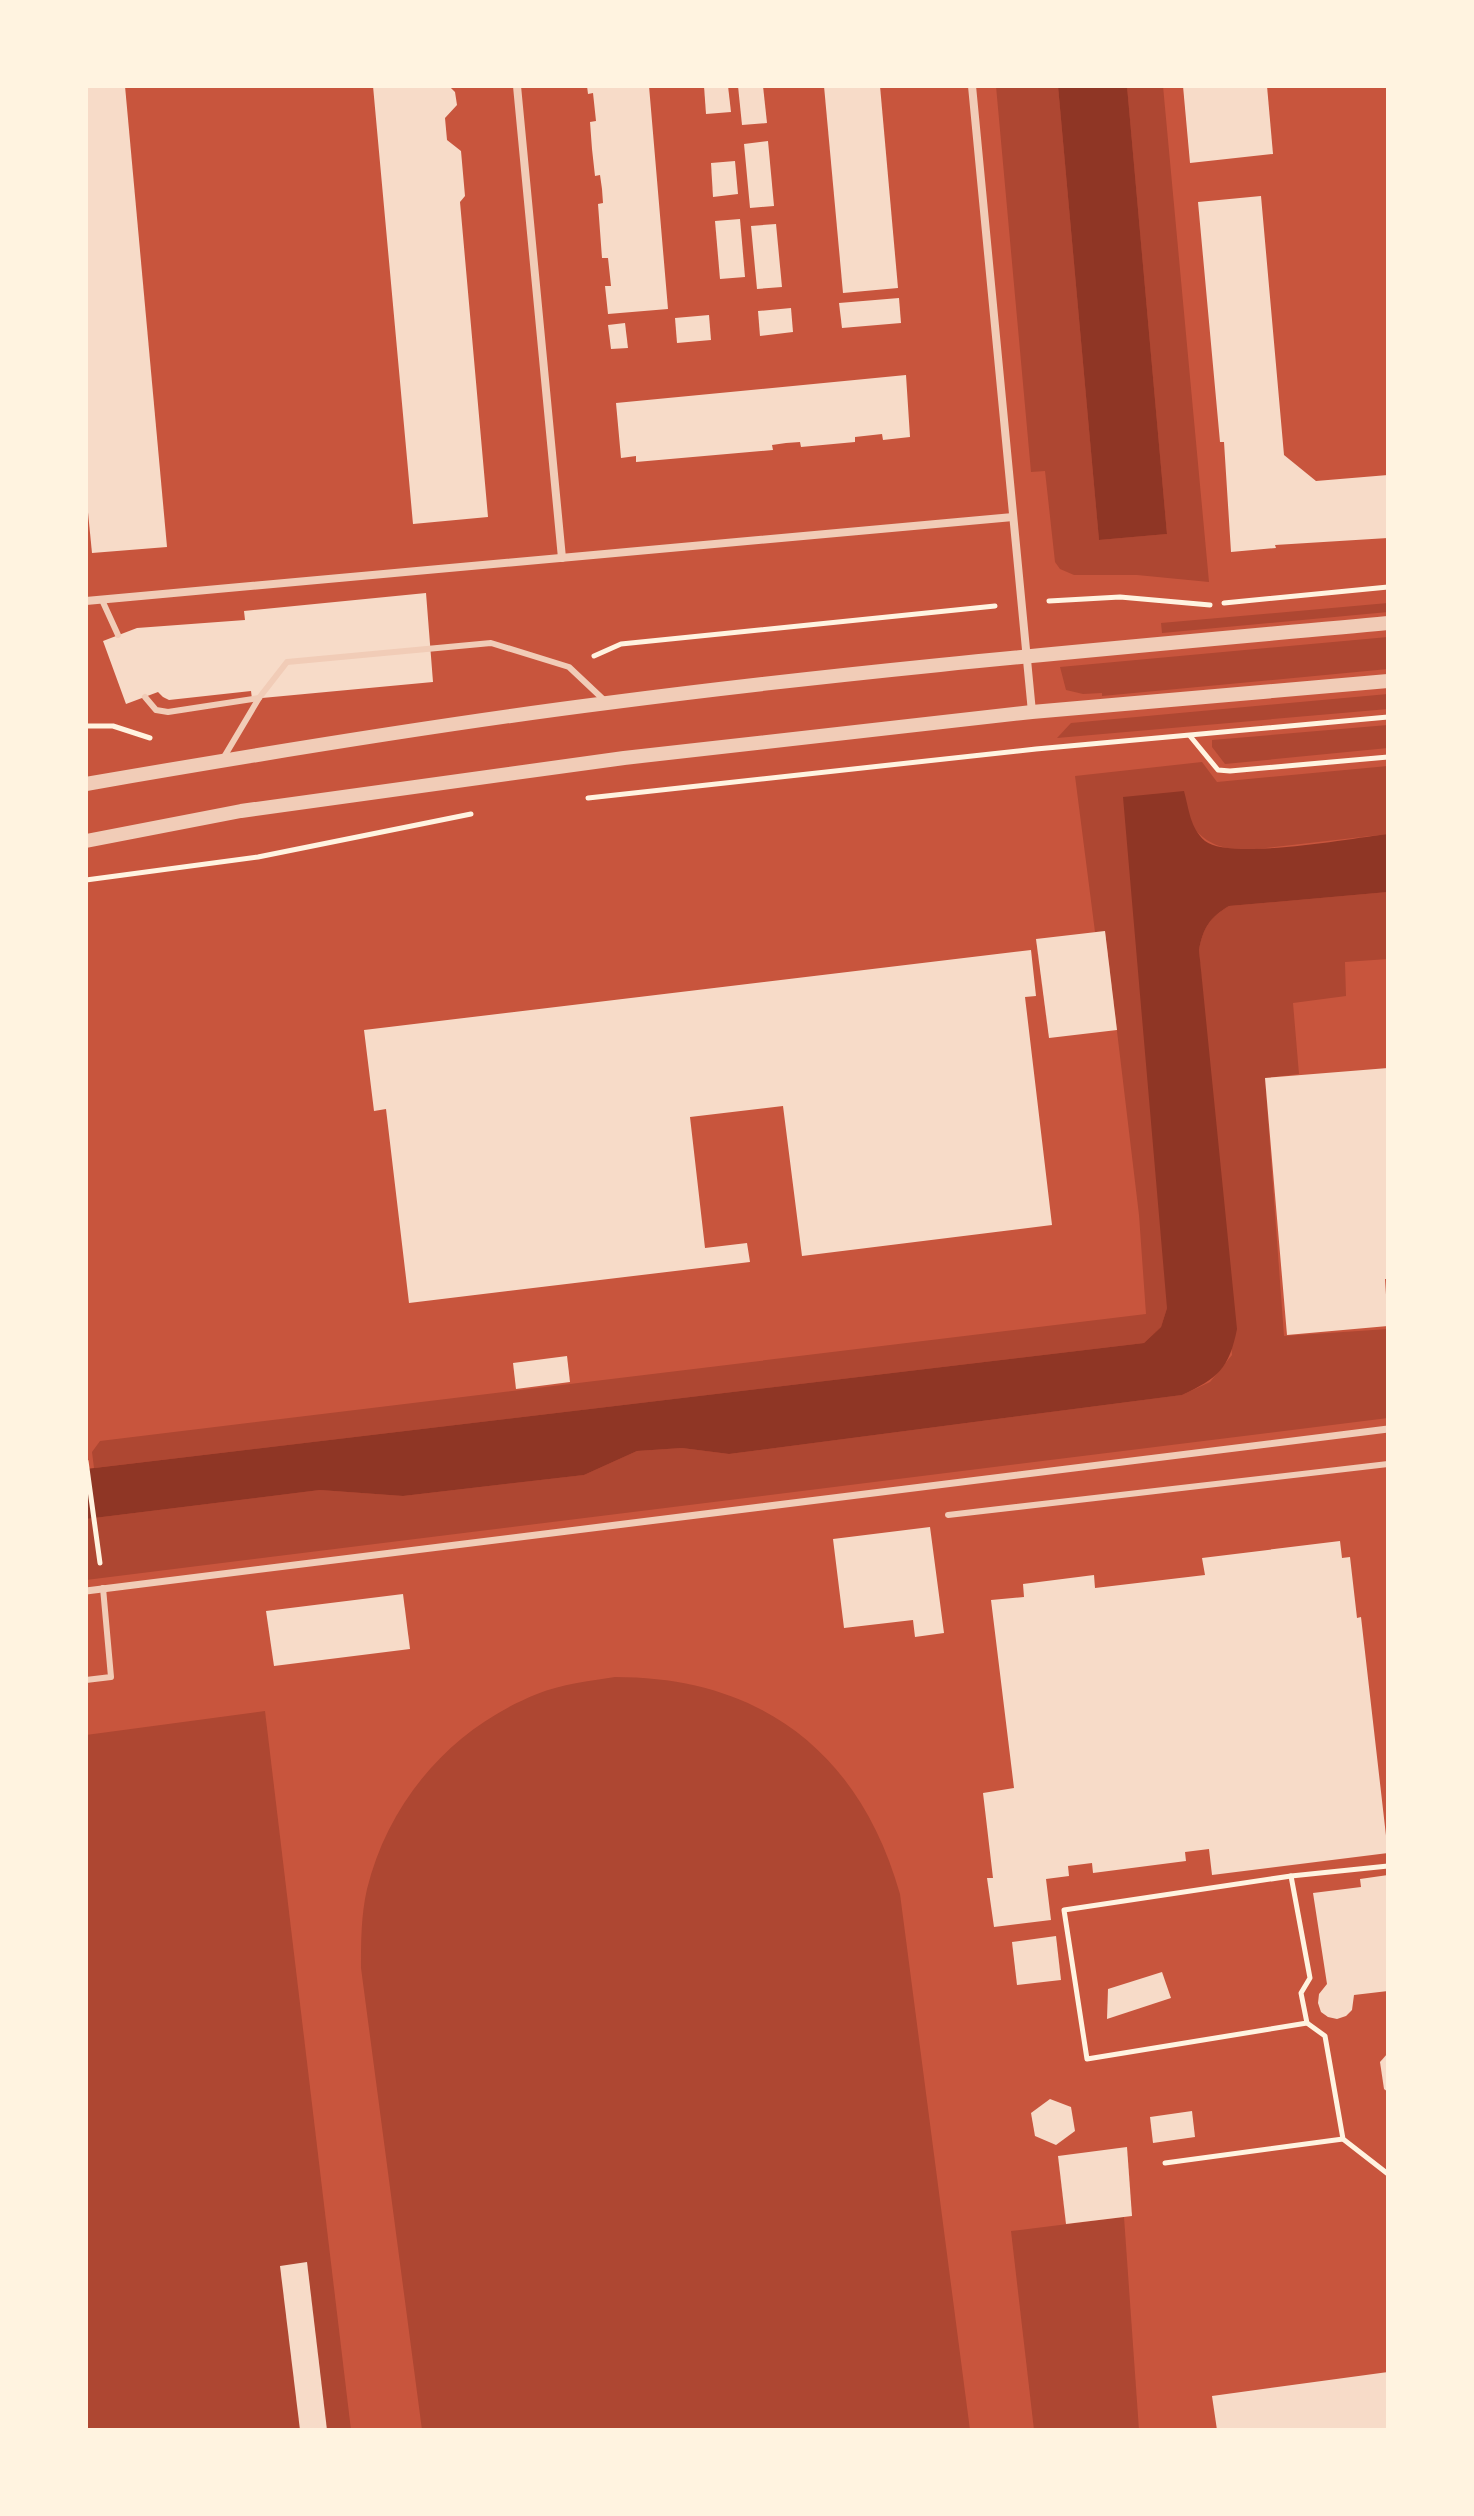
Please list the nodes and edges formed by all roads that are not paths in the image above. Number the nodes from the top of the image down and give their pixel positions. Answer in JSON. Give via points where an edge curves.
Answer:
{"nodes":[{"id":1,"x":517,"y":86,"type":"edge"},
{"id":2,"x":972,"y":86,"type":"edge"},
{"id":3,"x":1013,"y":517,"type":"junction"},
{"id":4,"x":562,"y":558,"type":"junction"},
{"id":5,"x":102,"y":600,"type":"junction"},
{"id":6,"x":86,"y":601,"type":"edge"},
{"id":7,"x":1388,"y":623,"type":"edge"},
{"id":8,"x":118,"y":635,"type":"dead end"},
{"id":9,"x":1027,"y":657,"type":"junction"},
{"id":10,"x":1388,"y":681,"type":"edge"},
{"id":11,"x":145,"y":697,"type":"dead end"},
{"id":12,"x":259,"y":698,"type":"junction"},
{"id":13,"x":606,"y":703,"type":"junction"},
{"id":14,"x":1032,"y":712,"type":"junction"},
{"id":15,"x":222,"y":760,"type":"junction"},
{"id":16,"x":86,"y":784,"type":"edge"},
{"id":17,"x":86,"y":841,"type":"edge"},
{"id":18,"x":1388,"y":1429,"type":"edge"},
{"id":19,"x":1388,"y":1464,"type":"edge"},
{"id":20,"x":948,"y":1515,"type":"dead end"},
{"id":21,"x":103,"y":1588,"type":"junction"},
{"id":22,"x":86,"y":1591,"type":"edge"},
{"id":23,"x":86,"y":1680,"type":"edge"}],
"edges":[{"from":1,"to":4,"type":"street"},
{"from":2,"to":3,"type":"street"},
{"from":3,"to":4,"type":"street"},
{"from":3,"to":9,"type":"street"},
{"from":4,"to":5,"type":"street"},
{"from":5,"to":6,"type":"street"},
{"from":5,"to":8,"type":"lane"},
{"from":7,"to":9,"type":"street"},
{"from":9,"to":13,"type":"street"},
{"from":9,"to":14,"type":"street"},
{"from":10,"to":14,"type":"street"},
{"from":11,"to":12,"type":"lane","via":[[156,710],[168,712]]},
{"from":12,"to":13,"type":"lane","via":[[287,662],[491,643],[569,667]]},
{"from":12,"to":15,"type":"lane"},
{"from":13,"to":15,"type":"street"},
{"from":14,"to":17,"type":"street","via":[[624,758],[241,811]]},
{"from":15,"to":16,"type":"street"},
{"from":18,"to":21,"type":"street"},
{"from":19,"to":20,"type":"lane"},
{"from":21,"to":22,"type":"street"},
{"from":21,"to":23,"type":"lane","via":[[111,1677]]}]}
